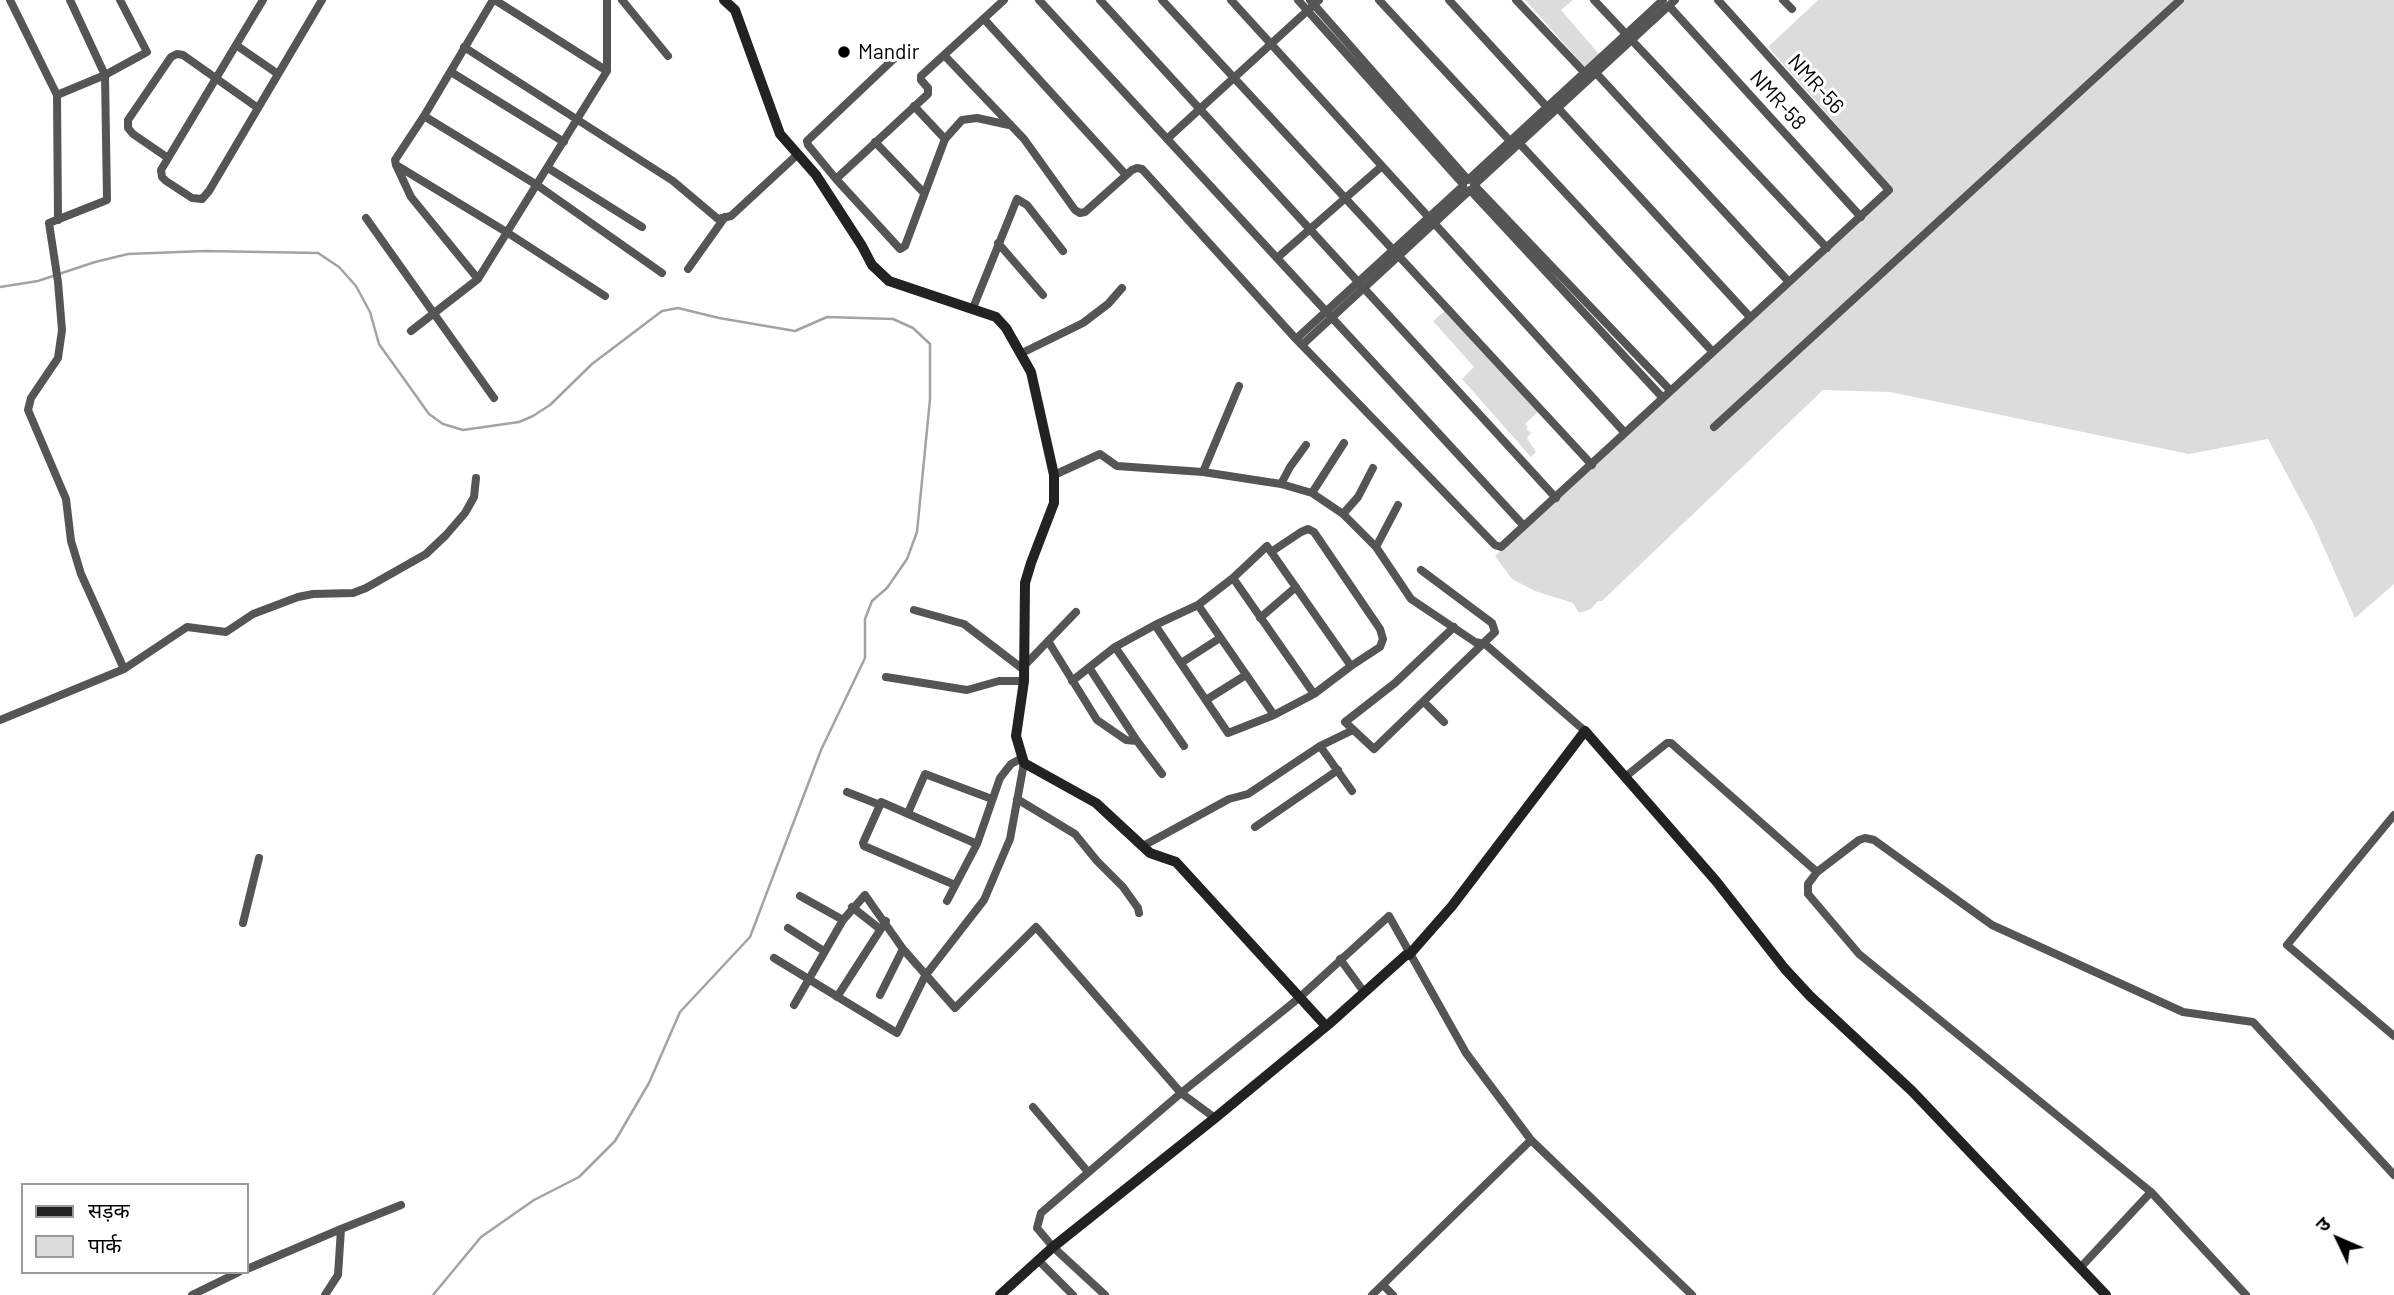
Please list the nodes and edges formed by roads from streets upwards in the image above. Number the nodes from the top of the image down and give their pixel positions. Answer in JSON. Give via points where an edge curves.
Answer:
{"nodes":[{"id":1,"x":10,"y":0,"type":"edge"},
{"id":2,"x":70,"y":0,"type":"edge"},
{"id":3,"x":120,"y":0,"type":"edge"},
{"id":4,"x":263,"y":0,"type":"edge"},
{"id":5,"x":322,"y":0,"type":"edge"},
{"id":6,"x":494,"y":0,"type":"edge"},
{"id":7,"x":622,"y":0,"type":"edge"},
{"id":8,"x":724,"y":0,"type":"edge"},
{"id":9,"x":1004,"y":0,"type":"edge"},
{"id":10,"x":1039,"y":0,"type":"edge"},
{"id":11,"x":1100,"y":0,"type":"edge"},
{"id":12,"x":1162,"y":0,"type":"edge"},
{"id":13,"x":1231,"y":0,"type":"edge"},
{"id":14,"x":1298,"y":0,"type":"edge"},
{"id":15,"x":1379,"y":0,"type":"edge"},
{"id":16,"x":1449,"y":0,"type":"edge"},
{"id":17,"x":1516,"y":0,"type":"edge"},
{"id":18,"x":1594,"y":0,"type":"edge"},
{"id":19,"x":1718,"y":0,"type":"edge"},
{"id":20,"x":1783,"y":0,"type":"edge"},
{"id":21,"x":2180,"y":0,"type":"edge"},
{"id":22,"x":605,"y":2,"type":"edge"},
{"id":23,"x":1664,"y":2,"type":"edge"},
{"id":24,"x":1313,"y":4,"type":"edge"},
{"id":25,"x":1791,"y":9,"type":"dead end"},
{"id":26,"x":984,"y":19,"type":"junction"},
{"id":27,"x":1629,"y":37,"type":"junction"},
{"id":28,"x":1270,"y":44,"type":"junction"},
{"id":29,"x":236,"y":45,"type":"junction"},
{"id":30,"x":464,"y":47,"type":"junction"},
{"id":31,"x":901,"y":52,"type":"dead end"},
{"id":32,"x":668,"y":55,"type":"dead end"},
{"id":33,"x":944,"y":55,"type":"junction"},
{"id":34,"x":607,"y":71,"type":"junction"},
{"id":35,"x":451,"y":72,"type":"junction"},
{"id":36,"x":1584,"y":72,"type":"junction"},
{"id":37,"x":1596,"y":73,"type":"junction"},
{"id":38,"x":278,"y":74,"type":"junction"},
{"id":39,"x":106,"y":75,"type":"junction"},
{"id":40,"x":216,"y":78,"type":"junction"},
{"id":41,"x":1234,"y":78,"type":"junction"},
{"id":42,"x":57,"y":95,"type":"junction"},
{"id":43,"x":914,"y":106,"type":"junction"},
{"id":44,"x":1547,"y":107,"type":"junction"},
{"id":45,"x":258,"y":108,"type":"junction"},
{"id":46,"x":1558,"y":108,"type":"junction"},
{"id":47,"x":1200,"y":109,"type":"junction"},
{"id":48,"x":424,"y":116,"type":"junction"},
{"id":49,"x":577,"y":120,"type":"junction"},
{"id":50,"x":1010,"y":125,"type":"junction"},
{"id":51,"x":945,"y":139,"type":"junction"},
{"id":52,"x":1167,"y":139,"type":"junction"},
{"id":53,"x":1510,"y":141,"type":"junction"},
{"id":54,"x":564,"y":142,"type":"junction"},
{"id":55,"x":875,"y":142,"type":"junction"},
{"id":56,"x":1520,"y":144,"type":"junction"},
{"id":57,"x":798,"y":154,"type":"junction"},
{"id":58,"x":168,"y":158,"type":"junction"},
{"id":59,"x":396,"y":165,"type":"junction"},
{"id":60,"x":1382,"y":166,"type":"junction"},
{"id":61,"x":548,"y":168,"type":"junction"},
{"id":62,"x":1126,"y":175,"type":"junction"},
{"id":63,"x":836,"y":179,"type":"junction"},
{"id":64,"x":537,"y":185,"type":"junction"},
{"id":65,"x":1468,"y":185,"type":"junction"},
{"id":66,"x":925,"y":193,"type":"junction"},
{"id":67,"x":1346,"y":198,"type":"junction"},
{"id":68,"x":725,"y":217,"type":"junction"},
{"id":69,"x":1861,"y":217,"type":"junction"},
{"id":70,"x":366,"y":218,"type":"dead end"},
{"id":71,"x":58,"y":220,"type":"junction"},
{"id":72,"x":1431,"y":220,"type":"junction"},
{"id":73,"x":642,"y":227,"type":"dead end"},
{"id":74,"x":1310,"y":229,"type":"junction"},
{"id":75,"x":508,"y":233,"type":"junction"},
{"id":76,"x":998,"y":243,"type":"junction"},
{"id":77,"x":1827,"y":248,"type":"junction"},
{"id":78,"x":1063,"y":251,"type":"dead end"},
{"id":79,"x":1395,"y":253,"type":"junction"},
{"id":80,"x":1277,"y":258,"type":"junction"},
{"id":81,"x":688,"y":270,"type":"dead end"},
{"id":82,"x":662,"y":273,"type":"dead end"},
{"id":83,"x":478,"y":279,"type":"junction"},
{"id":84,"x":1789,"y":282,"type":"junction"},
{"id":85,"x":1361,"y":285,"type":"junction"},
{"id":86,"x":1122,"y":288,"type":"dead end"},
{"id":87,"x":1043,"y":295,"type":"dead end"},
{"id":88,"x":605,"y":296,"type":"dead end"},
{"id":89,"x":973,"y":308,"type":"junction"},
{"id":90,"x":432,"y":314,"type":"junction"},
{"id":91,"x":1329,"y":314,"type":"junction"},
{"id":92,"x":1750,"y":317,"type":"junction"},
{"id":93,"x":411,"y":331,"type":"dead end"},
{"id":94,"x":1299,"y":342,"type":"junction"},
{"id":95,"x":1712,"y":351,"type":"junction"},
{"id":96,"x":1022,"y":353,"type":"junction"},
{"id":97,"x":1239,"y":386,"type":"dead end"},
{"id":98,"x":1670,"y":390,"type":"junction"},
{"id":99,"x":494,"y":398,"type":"dead end"},
{"id":100,"x":1662,"y":398,"type":"junction"},
{"id":101,"x":1714,"y":427,"type":"dead end"},
{"id":102,"x":1625,"y":433,"type":"junction"},
{"id":103,"x":1344,"y":443,"type":"dead end"},
{"id":104,"x":1306,"y":445,"type":"dead end"},
{"id":105,"x":1592,"y":465,"type":"junction"},
{"id":106,"x":1373,"y":468,"type":"dead end"},
{"id":107,"x":1203,"y":472,"type":"junction"},
{"id":108,"x":1054,"y":475,"type":"junction"},
{"id":109,"x":476,"y":478,"type":"dead end"},
{"id":110,"x":1281,"y":484,"type":"junction"},
{"id":111,"x":1312,"y":494,"type":"junction"},
{"id":112,"x":1556,"y":498,"type":"junction"},
{"id":113,"x":1398,"y":505,"type":"dead end"},
{"id":114,"x":1343,"y":514,"type":"junction"},
{"id":115,"x":1524,"y":526,"type":"junction"},
{"id":116,"x":1376,"y":547,"type":"junction"},
{"id":117,"x":1271,"y":552,"type":"junction"},
{"id":118,"x":1421,"y":570,"type":"dead end"},
{"id":119,"x":1233,"y":578,"type":"junction"},
{"id":120,"x":1296,"y":587,"type":"junction"},
{"id":121,"x":1198,"y":605,"type":"junction"},
{"id":122,"x":914,"y":610,"type":"dead end"},
{"id":123,"x":1076,"y":612,"type":"dead end"},
{"id":124,"x":1260,"y":618,"type":"junction"},
{"id":125,"x":1155,"y":625,"type":"junction"},
{"id":126,"x":1454,"y":627,"type":"junction"},
{"id":127,"x":1220,"y":638,"type":"junction"},
{"id":128,"x":1048,"y":641,"type":"junction"},
{"id":129,"x":1485,"y":644,"type":"junction"},
{"id":130,"x":1115,"y":647,"type":"junction"},
{"id":131,"x":1181,"y":663,"type":"junction"},
{"id":132,"x":1351,"y":666,"type":"junction"},
{"id":133,"x":124,"y":669,"type":"junction"},
{"id":134,"x":1090,"y":669,"type":"junction"},
{"id":135,"x":1024,"y":672,"type":"junction"},
{"id":136,"x":1246,"y":675,"type":"junction"},
{"id":137,"x":886,"y":677,"type":"dead end"},
{"id":138,"x":1072,"y":681,"type":"junction"},
{"id":139,"x":1314,"y":694,"type":"junction"},
{"id":140,"x":1206,"y":700,"type":"junction"},
{"id":141,"x":1423,"y":702,"type":"junction"},
{"id":142,"x":1273,"y":715,"type":"junction"},
{"id":143,"x":0,"y":720,"type":"edge"},
{"id":144,"x":1444,"y":722,"type":"dead end"},
{"id":145,"x":1353,"y":730,"type":"junction"},
{"id":146,"x":1585,"y":731,"type":"junction"},
{"id":147,"x":1137,"y":741,"type":"junction"},
{"id":148,"x":1184,"y":746,"type":"dead end"},
{"id":149,"x":1320,"y":747,"type":"junction"},
{"id":150,"x":1023,"y":761,"type":"junction"},
{"id":151,"x":1338,"y":770,"type":"junction"},
{"id":152,"x":1162,"y":774,"type":"dead end"},
{"id":153,"x":1625,"y":777,"type":"junction"},
{"id":154,"x":1352,"y":791,"type":"dead end"},
{"id":155,"x":847,"y":792,"type":"dead end"},
{"id":156,"x":992,"y":799,"type":"junction"},
{"id":157,"x":1017,"y":799,"type":"junction"},
{"id":158,"x":880,"y":805,"type":"junction"},
{"id":159,"x":908,"y":813,"type":"junction"},
{"id":160,"x":2394,"y":815,"type":"edge"},
{"id":161,"x":1255,"y":827,"type":"dead end"},
{"id":162,"x":977,"y":844,"type":"junction"},
{"id":163,"x":1143,"y":846,"type":"junction"},
{"id":164,"x":259,"y":858,"type":"dead end"},
{"id":165,"x":1817,"y":872,"type":"junction"},
{"id":166,"x":955,"y":885,"type":"junction"},
{"id":167,"x":800,"y":896,"type":"dead end"},
{"id":168,"x":947,"y":901,"type":"dead end"},
{"id":169,"x":852,"y":907,"type":"junction"},
{"id":170,"x":1139,"y":913,"type":"dead end"},
{"id":171,"x":843,"y":920,"type":"junction"},
{"id":172,"x":243,"y":923,"type":"dead end"},
{"id":173,"x":883,"y":925,"type":"junction"},
{"id":174,"x":788,"y":928,"type":"dead end"},
{"id":175,"x":903,"y":949,"type":"junction"},
{"id":176,"x":824,"y":951,"type":"junction"},
{"id":177,"x":1409,"y":955,"type":"junction"},
{"id":178,"x":774,"y":958,"type":"dead end"},
{"id":179,"x":1340,"y":959,"type":"junction"},
{"id":180,"x":925,"y":976,"type":"junction"},
{"id":181,"x":808,"y":978,"type":"junction"},
{"id":182,"x":1364,"y":992,"type":"junction"},
{"id":183,"x":880,"y":995,"type":"dead end"},
{"id":184,"x":837,"y":997,"type":"junction"},
{"id":185,"x":1299,"y":998,"type":"junction"},
{"id":186,"x":794,"y":1005,"type":"dead end"},
{"id":187,"x":1325,"y":1025,"type":"junction"},
{"id":188,"x":2394,"y":1036,"type":"edge"},
{"id":189,"x":1181,"y":1093,"type":"junction"},
{"id":190,"x":1033,"y":1107,"type":"dead end"},
{"id":191,"x":1215,"y":1118,"type":"junction"},
{"id":192,"x":1531,"y":1140,"type":"junction"},
{"id":193,"x":1088,"y":1171,"type":"junction"},
{"id":194,"x":2394,"y":1175,"type":"edge"},
{"id":195,"x":2151,"y":1192,"type":"junction"},
{"id":196,"x":401,"y":1205,"type":"dead end"},
{"id":197,"x":341,"y":1229,"type":"junction"},
{"id":198,"x":1053,"y":1247,"type":"junction"},
{"id":199,"x":1038,"y":1260,"type":"junction"},
{"id":200,"x":2080,"y":1268,"type":"junction"},
{"id":201,"x":248,"y":1269,"type":"edge"},
{"id":202,"x":235,"y":1274,"type":"edge"},
{"id":203,"x":1383,"y":1285,"type":"junction"},
{"id":204,"x":192,"y":1295,"type":"edge"},
{"id":205,"x":325,"y":1295,"type":"edge"},
{"id":206,"x":1000,"y":1295,"type":"edge"},
{"id":207,"x":1073,"y":1295,"type":"edge"},
{"id":208,"x":1105,"y":1295,"type":"edge"},
{"id":209,"x":1372,"y":1295,"type":"edge"},
{"id":210,"x":1393,"y":1295,"type":"edge"},
{"id":211,"x":1692,"y":1295,"type":"edge"},
{"id":212,"x":2106,"y":1295,"type":"edge"},
{"id":213,"x":2246,"y":1295,"type":"edge"}],
"edges":[{"from":1,"to":42,"type":"street"},
{"from":2,"to":39,"type":"street"},
{"from":3,"to":39,"type":"street","via":[[147,52]]},
{"from":4,"to":29,"type":"street"},
{"from":5,"to":38,"type":"street"},
{"from":6,"to":30,"type":"street"},
{"from":6,"to":34,"type":"street"},
{"from":7,"to":32,"type":"street"},
{"from":8,"to":57,"type":"street","via":[[734,10],[780,134]]},
{"from":9,"to":26,"type":"street"},
{"from":10,"to":52,"type":"street"},
{"from":11,"to":47,"type":"street"},
{"from":12,"to":41,"type":"street"},
{"from":13,"to":28,"type":"street"},
{"from":14,"to":24,"type":"street"},
{"from":15,"to":53,"type":"street"},
{"from":16,"to":44,"type":"street"},
{"from":17,"to":36,"type":"street"},
{"from":18,"to":27,"type":"street"},
{"from":19,"to":69,"type":"street","name":"NMR-56","via":[[1889,190]]},
{"from":20,"to":25,"type":"street"},
{"from":21,"to":101,"type":"street"},
{"from":22,"to":34,"type":"street"},
{"from":23,"to":27,"type":"street"},
{"from":23,"to":69,"type":"street","name":"NMR-58"},
{"from":24,"to":28,"type":"street"},
{"from":24,"to":65,"type":"street"},
{"from":26,"to":33,"type":"street"},
{"from":26,"to":62,"type":"street"},
{"from":27,"to":36,"type":"street"},
{"from":27,"to":37,"type":"street"},
{"from":27,"to":77,"type":"street"},
{"from":28,"to":41,"type":"street"},
{"from":28,"to":60,"type":"street"},
{"from":29,"to":38,"type":"street"},
{"from":29,"to":40,"type":"street"},
{"from":30,"to":35,"type":"street"},
{"from":30,"to":49,"type":"street"},
{"from":31,"to":63,"type":"street","via":[[807,141]]},
{"from":33,"to":43,"type":"street","via":[[921,76],[929,91]]},
{"from":33,"to":50,"type":"street"},
{"from":34,"to":49,"type":"street"},
{"from":35,"to":48,"type":"street"},
{"from":35,"to":54,"type":"street"},
{"from":36,"to":44,"type":"street"},
{"from":37,"to":46,"type":"street"},
{"from":37,"to":84,"type":"street"},
{"from":38,"to":45,"type":"street"},
{"from":39,"to":42,"type":"street"},
{"from":39,"to":71,"type":"street","via":[[107,200]]},
{"from":40,"to":45,"type":"street"},
{"from":40,"to":58,"type":"street"},
{"from":40,"to":58,"type":"street","via":[[177,54],[128,120],[133,134]]},
{"from":41,"to":47,"type":"street"},
{"from":41,"to":67,"type":"street"},
{"from":42,"to":71,"type":"street"},
{"from":43,"to":51,"type":"street"},
{"from":43,"to":55,"type":"street"},
{"from":44,"to":53,"type":"street"},
{"from":45,"to":58,"type":"street","via":[[202,199],[192,198],[162,177]]},
{"from":46,"to":56,"type":"street"},
{"from":46,"to":92,"type":"street"},
{"from":47,"to":52,"type":"street"},
{"from":47,"to":74,"type":"street"},
{"from":48,"to":59,"type":"street"},
{"from":48,"to":64,"type":"street"},
{"from":49,"to":54,"type":"street"},
{"from":49,"to":68,"type":"street","via":[[673,181],[718,219]]},
{"from":50,"to":51,"type":"street","via":[[977,118],[962,120]]},
{"from":50,"to":62,"type":"street","via":[[1080,213]]},
{"from":51,"to":66,"type":"street"},
{"from":52,"to":80,"type":"street"},
{"from":53,"to":65,"type":"street"},
{"from":54,"to":61,"type":"street"},
{"from":55,"to":63,"type":"street"},
{"from":55,"to":66,"type":"street"},
{"from":56,"to":65,"type":"street"},
{"from":56,"to":95,"type":"street"},
{"from":57,"to":68,"type":"street"},
{"from":57,"to":89,"type":"street","via":[[878,272],[889,281]]},
{"from":59,"to":75,"type":"street"},
{"from":59,"to":83,"type":"street","via":[[411,197]]},
{"from":60,"to":67,"type":"street"},
{"from":60,"to":72,"type":"street"},
{"from":61,"to":64,"type":"street"},
{"from":61,"to":73,"type":"street"},
{"from":62,"to":94,"type":"street","via":[[1142,169]]},
{"from":63,"to":66,"type":"street","via":[[900,249]]},
{"from":64,"to":75,"type":"street"},
{"from":64,"to":82,"type":"street"},
{"from":65,"to":72,"type":"street"},
{"from":65,"to":98,"type":"street"},
{"from":65,"to":100,"type":"street"},
{"from":67,"to":74,"type":"street"},
{"from":67,"to":79,"type":"street"},
{"from":68,"to":81,"type":"street"},
{"from":69,"to":77,"type":"street"},
{"from":70,"to":90,"type":"street"},
{"from":71,"to":133,"type":"street","via":[[49,223],[62,330],[58,358],[31,398],[29,410],[66,499],[81,573]]},
{"from":72,"to":79,"type":"street"},
{"from":72,"to":102,"type":"street"},
{"from":74,"to":80,"type":"street"},
{"from":74,"to":85,"type":"street"},
{"from":75,"to":83,"type":"street"},
{"from":75,"to":88,"type":"street"},
{"from":76,"to":78,"type":"street","via":[[1017,199],[1027,205]]},
{"from":76,"to":87,"type":"street"},
{"from":76,"to":89,"type":"street"},
{"from":77,"to":84,"type":"street"},
{"from":79,"to":85,"type":"street"},
{"from":79,"to":105,"type":"street"},
{"from":80,"to":91,"type":"street"},
{"from":83,"to":90,"type":"street"},
{"from":84,"to":92,"type":"street"},
{"from":85,"to":91,"type":"street"},
{"from":85,"to":112,"type":"street"},
{"from":86,"to":96,"type":"street","via":[[1083,323]]},
{"from":89,"to":96,"type":"street","via":[[996,317]]},
{"from":90,"to":93,"type":"street"},
{"from":90,"to":99,"type":"street"},
{"from":91,"to":94,"type":"street"},
{"from":91,"to":115,"type":"street"},
{"from":92,"to":95,"type":"street"},
{"from":94,"to":115,"type":"street","via":[[1495,545],[1506,544]]},
{"from":95,"to":98,"type":"street"},
{"from":96,"to":108,"type":"street","via":[[1031,372]]},
{"from":97,"to":107,"type":"street"},
{"from":98,"to":100,"type":"street"},
{"from":100,"to":102,"type":"street"},
{"from":102,"to":105,"type":"street"},
{"from":103,"to":111,"type":"street"},
{"from":104,"to":110,"type":"street"},
{"from":105,"to":112,"type":"street"},
{"from":106,"to":114,"type":"street"},
{"from":107,"to":108,"type":"street","via":[[1117,466],[1100,454]]},
{"from":107,"to":110,"type":"street"},
{"from":108,"to":135,"type":"street","via":[[1054,503],[1025,583]]},
{"from":109,"to":133,"type":"street","via":[[474,497],[446,535],[426,554],[366,588],[298,597],[253,614],[226,632],[187,627]]},
{"from":110,"to":111,"type":"street"},
{"from":111,"to":114,"type":"street"},
{"from":112,"to":115,"type":"street"},
{"from":113,"to":116,"type":"street"},
{"from":114,"to":116,"type":"street"},
{"from":116,"to":126,"type":"street","via":[[1411,599]]},
{"from":117,"to":119,"type":"street","via":[[1266,546]]},
{"from":117,"to":120,"type":"street"},
{"from":117,"to":132,"type":"street","via":[[1301,532],[1314,532],[1383,639],[1380,647]]},
{"from":118,"to":129,"type":"street","via":[[1492,623],[1496,632]]},
{"from":119,"to":121,"type":"street"},
{"from":119,"to":124,"type":"street"},
{"from":120,"to":124,"type":"street"},
{"from":120,"to":132,"type":"street"},
{"from":121,"to":125,"type":"street"},
{"from":121,"to":127,"type":"street"},
{"from":122,"to":135,"type":"street","via":[[968,626]]},
{"from":123,"to":128,"type":"street"},
{"from":124,"to":139,"type":"street"},
{"from":125,"to":130,"type":"street"},
{"from":125,"to":131,"type":"street"},
{"from":126,"to":129,"type":"street"},
{"from":126,"to":145,"type":"street","via":[[1345,722]]},
{"from":127,"to":131,"type":"street"},
{"from":127,"to":136,"type":"street"},
{"from":128,"to":135,"type":"street"},
{"from":128,"to":138,"type":"street"},
{"from":129,"to":141,"type":"street"},
{"from":129,"to":146,"type":"street"},
{"from":130,"to":134,"type":"street"},
{"from":130,"to":148,"type":"street"},
{"from":131,"to":140,"type":"street"},
{"from":132,"to":139,"type":"street"},
{"from":133,"to":143,"type":"street"},
{"from":134,"to":138,"type":"street"},
{"from":134,"to":147,"type":"street"},
{"from":135,"to":137,"type":"street","via":[[967,690]]},
{"from":135,"to":150,"type":"street","via":[[1016,736]]},
{"from":136,"to":140,"type":"street"},
{"from":136,"to":142,"type":"street"},
{"from":138,"to":147,"type":"street","via":[[1097,720],[1126,740]]},
{"from":139,"to":142,"type":"street"},
{"from":140,"to":142,"type":"street","via":[[1228,733]]},
{"from":141,"to":144,"type":"street"},
{"from":141,"to":145,"type":"street","via":[[1374,749]]},
{"from":145,"to":149,"type":"street"},
{"from":146,"to":153,"type":"street"},
{"from":146,"to":177,"type":"street","via":[[1452,906]]},
{"from":147,"to":152,"type":"street"},
{"from":149,"to":151,"type":"street"},
{"from":149,"to":163,"type":"street","via":[[1248,794],[1229,799]]},
{"from":150,"to":156,"type":"street","via":[[1011,764]]},
{"from":150,"to":157,"type":"street"},
{"from":150,"to":163,"type":"street","via":[[1096,803]]},
{"from":151,"to":154,"type":"street"},
{"from":151,"to":161,"type":"street"},
{"from":153,"to":165,"type":"street","via":[[1671,743]]},
{"from":153,"to":200,"type":"street","via":[[1810,996],[1912,1091]]},
{"from":155,"to":158,"type":"street"},
{"from":156,"to":159,"type":"street","via":[[925,774]]},
{"from":156,"to":162,"type":"street"},
{"from":157,"to":170,"type":"street","via":[[1075,834],[1123,887]]},
{"from":157,"to":180,"type":"street","via":[[1010,839],[984,901]]},
{"from":158,"to":159,"type":"street"},
{"from":158,"to":166,"type":"street","via":[[864,846]]},
{"from":159,"to":162,"type":"street"},
{"from":160,"to":188,"type":"street","via":[[2287,945]]},
{"from":162,"to":166,"type":"street"},
{"from":163,"to":185,"type":"street","via":[[1175,862]]},
{"from":164,"to":172,"type":"street"},
{"from":165,"to":194,"type":"street","via":[[1859,840],[1874,840],[1992,925],[2183,1012],[2253,1022]]},
{"from":165,"to":195,"type":"street","via":[[1808,884],[1808,894],[1859,954]]},
{"from":166,"to":168,"type":"street"},
{"from":167,"to":171,"type":"street"},
{"from":169,"to":171,"type":"street"},
{"from":169,"to":173,"type":"street"},
{"from":169,"to":173,"type":"street","via":[[865,895]]},
{"from":171,"to":176,"type":"street"},
{"from":173,"to":175,"type":"street"},
{"from":173,"to":184,"type":"street"},
{"from":174,"to":176,"type":"street"},
{"from":175,"to":180,"type":"street"},
{"from":175,"to":183,"type":"street"},
{"from":176,"to":181,"type":"street"},
{"from":177,"to":179,"type":"street","via":[[1389,916]]},
{"from":177,"to":182,"type":"street"},
{"from":177,"to":192,"type":"street","via":[[1466,1053]]},
{"from":178,"to":181,"type":"street"},
{"from":179,"to":182,"type":"street"},
{"from":179,"to":185,"type":"street"},
{"from":180,"to":184,"type":"street","via":[[897,1033]]},
{"from":180,"to":189,"type":"street","via":[[955,1008],[1036,927]]},
{"from":181,"to":184,"type":"street"},
{"from":181,"to":186,"type":"street"},
{"from":182,"to":187,"type":"street"},
{"from":185,"to":187,"type":"street"},
{"from":185,"to":189,"type":"street"},
{"from":187,"to":191,"type":"street"},
{"from":189,"to":191,"type":"street"},
{"from":189,"to":193,"type":"street"},
{"from":190,"to":193,"type":"street"},
{"from":191,"to":198,"type":"street"},
{"from":192,"to":203,"type":"street"},
{"from":192,"to":211,"type":"street"},
{"from":193,"to":198,"type":"street","via":[[1041,1213],[1037,1228]]},
{"from":195,"to":200,"type":"street"},
{"from":195,"to":213,"type":"street"},
{"from":196,"to":197,"type":"street"},
{"from":197,"to":201,"type":"street"},
{"from":197,"to":205,"type":"street","via":[[338,1275]]},
{"from":198,"to":199,"type":"street"},
{"from":198,"to":208,"type":"street"},
{"from":199,"to":206,"type":"street"},
{"from":199,"to":207,"type":"street"},
{"from":200,"to":212,"type":"street"},
{"from":202,"to":204,"type":"street"},
{"from":203,"to":209,"type":"street"},
{"from":203,"to":210,"type":"street"}]}
